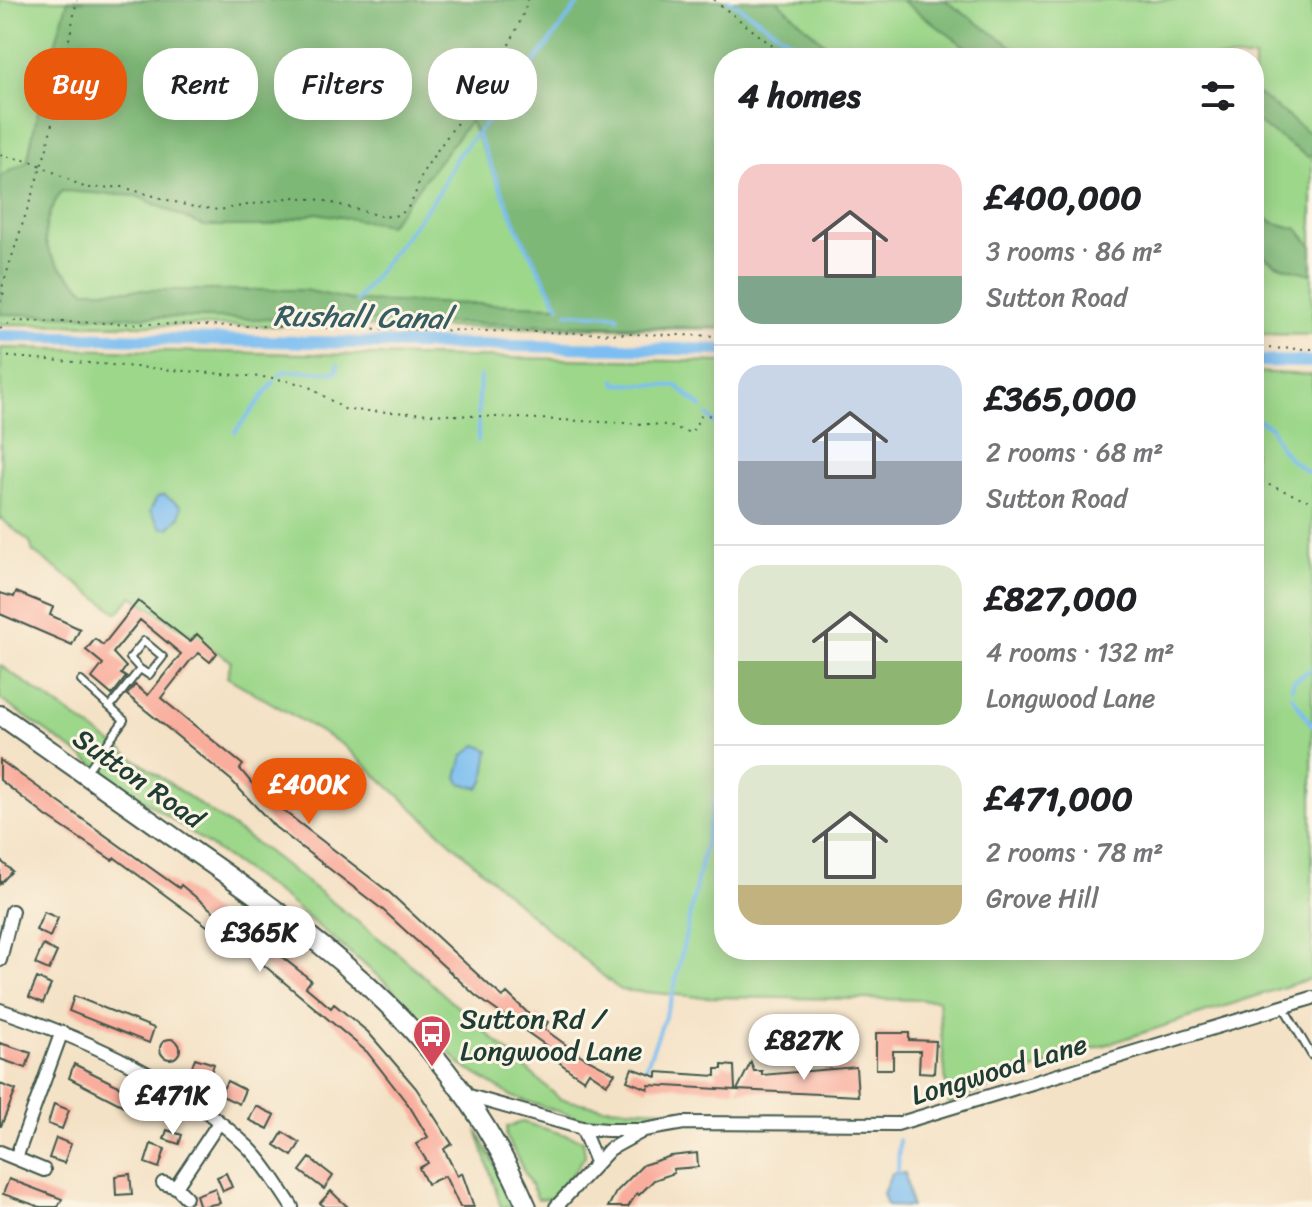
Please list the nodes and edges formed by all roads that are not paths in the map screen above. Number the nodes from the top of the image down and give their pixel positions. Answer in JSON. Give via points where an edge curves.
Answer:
{"nodes":[{"id":1,"x":140,"y":669,"type":"junction"},
{"id":2,"x":81,"y":681,"type":"dead end"},
{"id":3,"x":110,"y":707,"type":"junction"},
{"id":4,"x":0,"y":715,"type":"edge"},
{"id":5,"x":84,"y":774,"type":"junction"},
{"id":6,"x":12,"y":907,"type":"dead end"},
{"id":7,"x":0,"y":960,"type":"edge"},
{"id":8,"x":1312,"y":998,"type":"edge"},
{"id":9,"x":1284,"y":1008,"type":"junction"},
{"id":10,"x":0,"y":1010,"type":"edge"},
{"id":11,"x":61,"y":1034,"type":"junction"},
{"id":12,"x":1312,"y":1056,"type":"edge"},
{"id":13,"x":469,"y":1096,"type":"junction"},
{"id":14,"x":218,"y":1124,"type":"junction"},
{"id":15,"x":582,"y":1128,"type":"junction"},
{"id":16,"x":644,"y":1130,"type":"junction"},
{"id":17,"x":0,"y":1152,"type":"edge"},
{"id":18,"x":16,"y":1158,"type":"junction"},
{"id":19,"x":596,"y":1162,"type":"junction"},
{"id":20,"x":44,"y":1170,"type":"dead end"},
{"id":21,"x":186,"y":1197,"type":"dead end"},
{"id":22,"x":292,"y":1207,"type":"edge"},
{"id":23,"x":527,"y":1207,"type":"edge"},
{"id":24,"x":556,"y":1207,"type":"edge"}],
"edges":[{"from":1,"to":1,"type":"lane","via":[[149,675],[163,657],[144,641],[130,658]]},
{"from":1,"to":3,"type":"lane"},
{"from":2,"to":3,"type":"lane"},
{"from":3,"to":5,"type":"lane","via":[[124,720]]},
{"from":4,"to":5,"type":"main road","name":"Sutton Road"},
{"from":5,"to":13,"type":"main road","name":"Sutton Road","via":[[342,960],[416,1032]]},
{"from":6,"to":7,"type":"street"},
{"from":8,"to":9,"type":"street","name":"Longwood Lane"},
{"from":9,"to":12,"type":"lane"},
{"from":9,"to":16,"type":"street","name":"Longwood Lane","via":[[897,1124],[684,1123]]},
{"from":10,"to":11,"type":"street"},
{"from":11,"to":14,"type":"street","via":[[134,1066],[179,1092]]},
{"from":11,"to":18,"type":"street"},
{"from":13,"to":15,"type":"street","name":"Longwood Lane"},
{"from":13,"to":23,"type":"main road","name":"Sutton Road"},
{"from":14,"to":21,"type":"street","via":[[169,1185]]},
{"from":14,"to":22,"type":"street","via":[[249,1148]]},
{"from":15,"to":16,"type":"street","name":"Longwood Lane"},
{"from":15,"to":19,"type":"street"},
{"from":16,"to":19,"type":"street","name":"Longwood Lane"},
{"from":17,"to":18,"type":"street"},
{"from":18,"to":20,"type":"street"},
{"from":19,"to":24,"type":"street","name":"Longwood Lane"}]}
